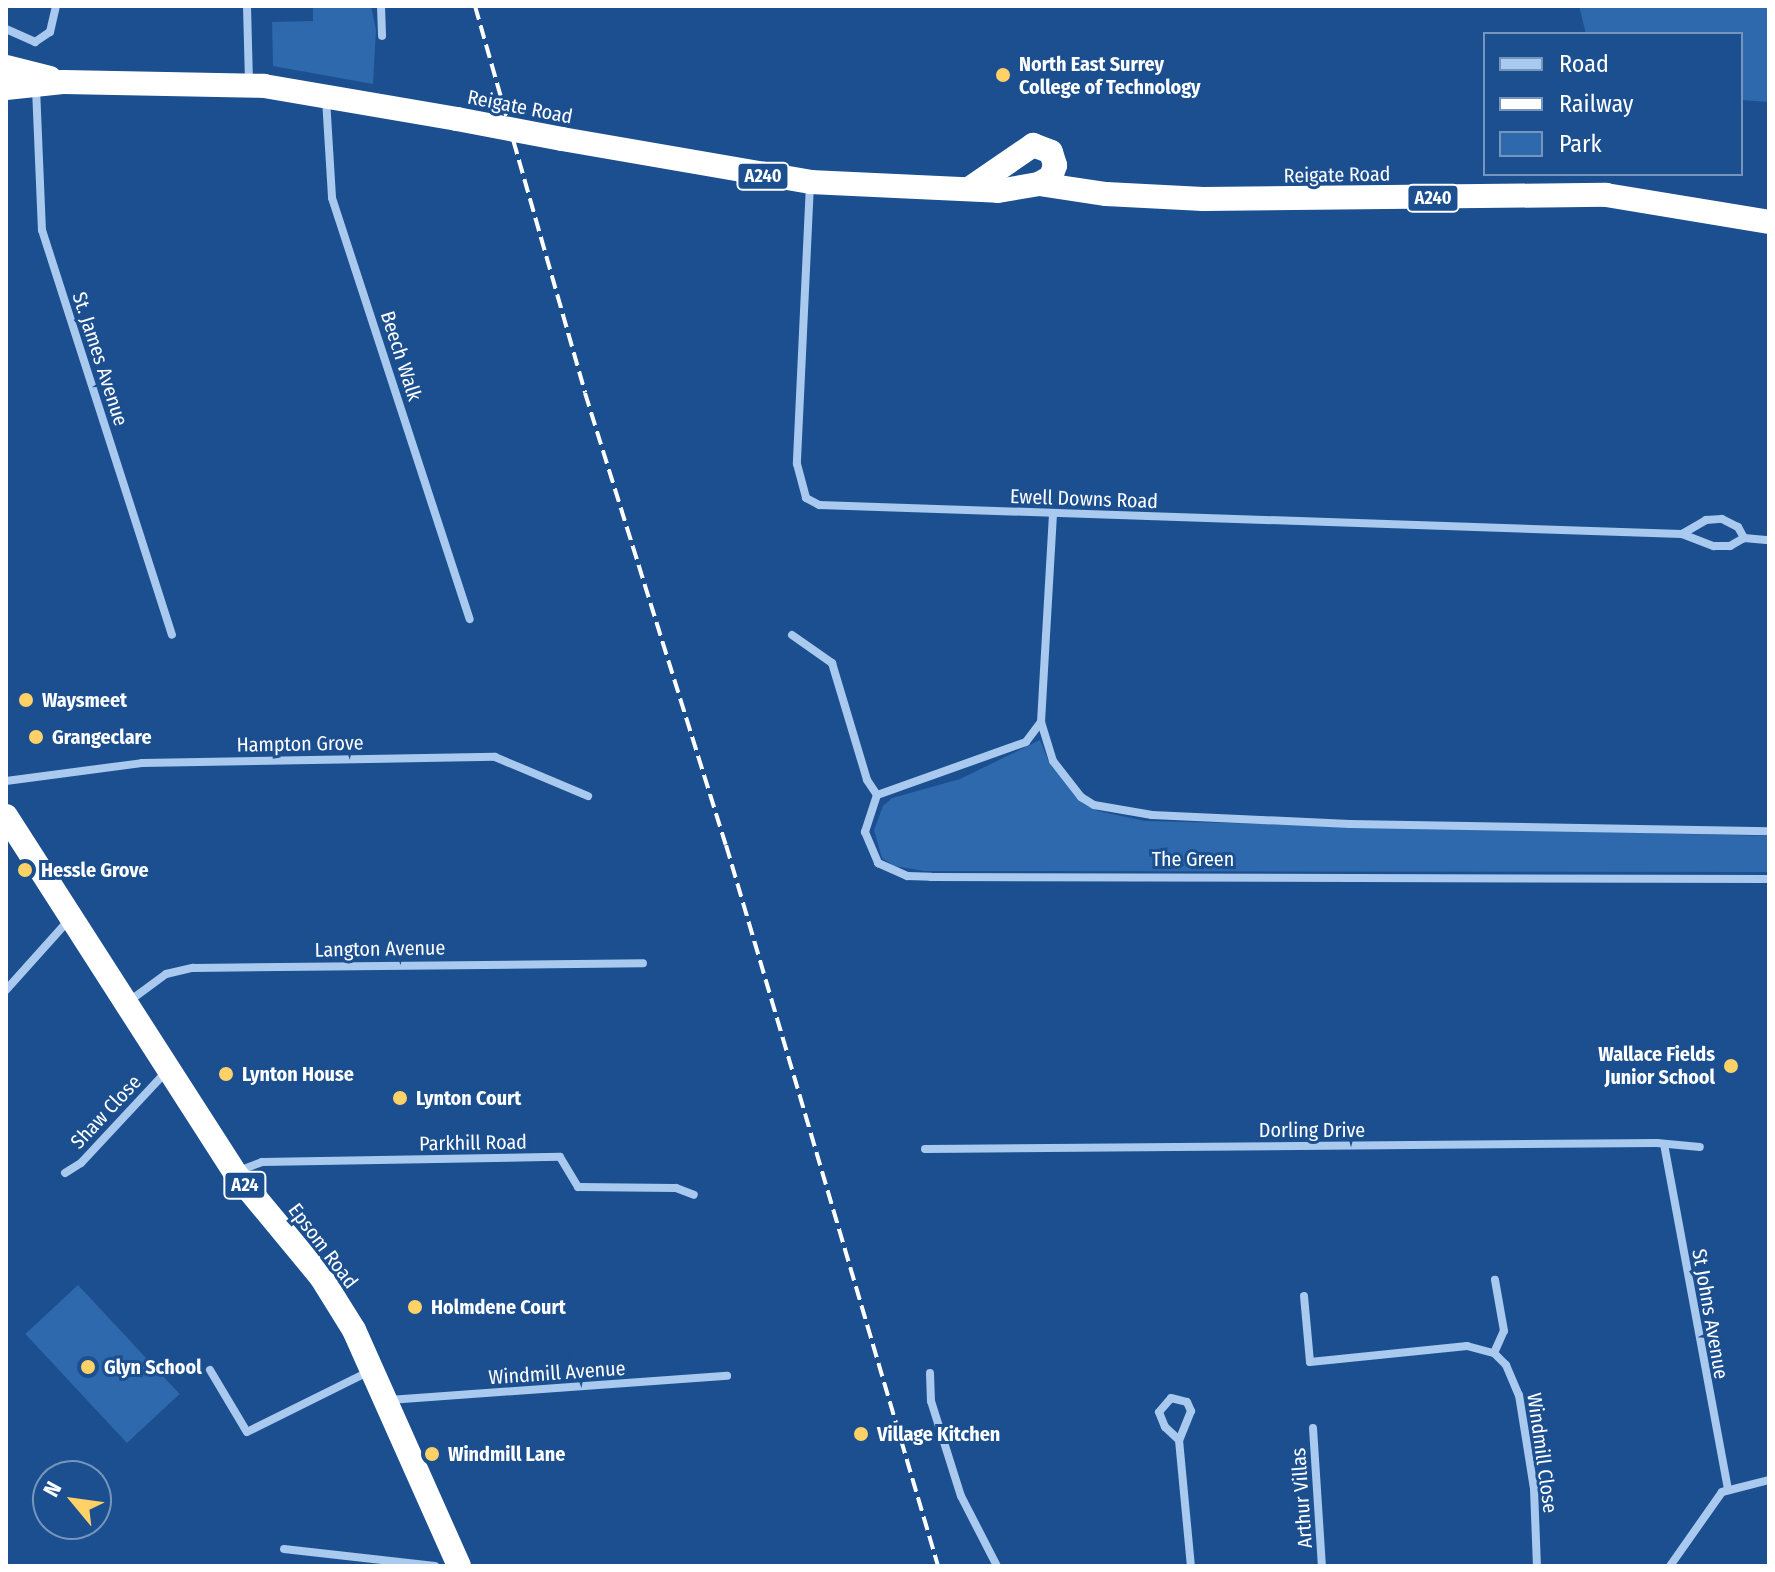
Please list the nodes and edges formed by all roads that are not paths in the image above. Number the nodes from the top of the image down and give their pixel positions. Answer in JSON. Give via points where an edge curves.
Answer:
{"nodes":[{"id":1,"x":56,"y":6,"type":"edge"},
{"id":2,"x":247,"y":6,"type":"edge"},
{"id":3,"x":381,"y":6,"type":"edge"},
{"id":4,"x":6,"y":29,"type":"edge"},
{"id":5,"x":382,"y":36,"type":"dead end"},
{"id":6,"x":6,"y":67,"type":"edge"},
{"id":7,"x":63,"y":82,"type":"junction"},
{"id":8,"x":36,"y":86,"type":"junction"},
{"id":9,"x":249,"y":86,"type":"junction"},
{"id":10,"x":6,"y":88,"type":"edge"},
{"id":11,"x":326,"y":99,"type":"junction"},
{"id":12,"x":1018,"y":158,"type":"junction"},
{"id":13,"x":1055,"y":165,"type":"junction"},
{"id":14,"x":810,"y":182,"type":"junction"},
{"id":15,"x":1036,"y":184,"type":"junction"},
{"id":16,"x":967,"y":190,"type":"junction"},
{"id":17,"x":1095,"y":191,"type":"junction"},
{"id":18,"x":1769,"y":222,"type":"edge"},
{"id":19,"x":1053,"y":514,"type":"junction"},
{"id":20,"x":1682,"y":534,"type":"junction"},
{"id":21,"x":1744,"y":538,"type":"junction"},
{"id":22,"x":1769,"y":540,"type":"edge"},
{"id":23,"x":470,"y":619,"type":"dead end"},
{"id":24,"x":172,"y":635,"type":"dead end"},
{"id":25,"x":792,"y":635,"type":"dead end"},
{"id":26,"x":1041,"y":722,"type":"junction"},
{"id":27,"x":6,"y":781,"type":"edge"},
{"id":28,"x":877,"y":795,"type":"junction"},
{"id":29,"x":588,"y":796,"type":"dead end"},
{"id":30,"x":6,"y":816,"type":"edge"},
{"id":31,"x":1769,"y":831,"type":"edge"},
{"id":32,"x":1769,"y":879,"type":"edge"},
{"id":33,"x":71,"y":918,"type":"junction"},
{"id":34,"x":643,"y":963,"type":"dead end"},
{"id":35,"x":6,"y":990,"type":"edge"},
{"id":36,"x":127,"y":1002,"type":"junction"},
{"id":37,"x":168,"y":1069,"type":"junction"},
{"id":38,"x":1664,"y":1144,"type":"junction"},
{"id":39,"x":1700,"y":1147,"type":"dead end"},
{"id":40,"x":925,"y":1149,"type":"dead end"},
{"id":41,"x":65,"y":1173,"type":"dead end"},
{"id":42,"x":235,"y":1173,"type":"junction"},
{"id":43,"x":694,"y":1195,"type":"dead end"},
{"id":44,"x":1495,"y":1280,"type":"dead end"},
{"id":45,"x":1304,"y":1296,"type":"dead end"},
{"id":46,"x":1494,"y":1353,"type":"junction"},
{"id":47,"x":374,"y":1369,"type":"junction"},
{"id":48,"x":210,"y":1370,"type":"dead end"},
{"id":49,"x":930,"y":1373,"type":"dead end"},
{"id":50,"x":727,"y":1376,"type":"dead end"},
{"id":51,"x":388,"y":1400,"type":"junction"},
{"id":52,"x":1313,"y":1428,"type":"dead end"},
{"id":53,"x":1179,"y":1440,"type":"junction"},
{"id":54,"x":1769,"y":1480,"type":"edge"},
{"id":55,"x":1728,"y":1489,"type":"junction"},
{"id":56,"x":284,"y":1549,"type":"dead end"},
{"id":57,"x":435,"y":1566,"type":"edge"},
{"id":58,"x":459,"y":1566,"type":"edge"},
{"id":59,"x":997,"y":1566,"type":"edge"},
{"id":60,"x":1191,"y":1566,"type":"edge"},
{"id":61,"x":1322,"y":1566,"type":"edge"},
{"id":62,"x":1537,"y":1566,"type":"edge"},
{"id":63,"x":1670,"y":1566,"type":"edge"}],
"edges":[{"from":1,"to":4,"type":"street","via":[[45,37],[35,42]]},
{"from":2,"to":9,"type":"street"},
{"from":3,"to":5,"type":"street"},
{"from":6,"to":7,"type":"highway","name":"Reigate Road","number":"A240"},
{"from":7,"to":8,"type":"highway","name":"Reigate Road","number":"A240"},
{"from":7,"to":9,"type":"highway","name":"Reigate Road","number":"A240"},
{"from":8,"to":10,"type":"highway","name":"Reigate Road","number":"A240"},
{"from":8,"to":24,"type":"street","name":"St. James Avenue","via":[[42,230]]},
{"from":9,"to":11,"type":"highway","name":"Reigate Road","number":"A240"},
{"from":11,"to":14,"type":"highway","name":"Reigate Road","number":"A240","bridge":true},
{"from":11,"to":23,"type":"street","name":"Beech Walk","via":[[332,198]]},
{"from":12,"to":13,"type":"highway","name":"Reigate Road","number":"A240","via":[[1027,148],[1040,146],[1051,152]]},
{"from":12,"to":15,"type":"highway","via":[[1018,171]]},
{"from":12,"to":16,"type":"highway","name":"Reigate Road","number":"A240"},
{"from":13,"to":15,"type":"highway","via":[[1051,177]]},
{"from":13,"to":17,"type":"highway","name":"Reigate Road","number":"A240"},
{"from":14,"to":16,"type":"highway","name":"Reigate Road","number":"A240"},
{"from":14,"to":19,"type":"street","name":"Ewell Downs Road","via":[[797,464],[806,498],[838,510]]},
{"from":15,"to":16,"type":"highway","name":"Reigate Road","number":"A240"},
{"from":15,"to":17,"type":"highway","name":"Reigate Road","number":"A240"},
{"from":17,"to":18,"type":"highway","name":"Reigate Road","number":"A240","via":[[1254,200],[1606,195]]},
{"from":19,"to":20,"type":"street","name":"Ewell Downs Road"},
{"from":19,"to":26,"type":"street","name":"The Green"},
{"from":20,"to":21,"type":"street","name":"Ewell Downs Road","via":[[1714,546],[1730,546]]},
{"from":20,"to":21,"type":"street","name":"Ewell Downs Road","via":[[1706,520],[1722,519],[1738,527]]},
{"from":21,"to":22,"type":"street","name":"Ewell Downs Road"},
{"from":25,"to":28,"type":"street","via":[[832,663],[867,780]]},
{"from":26,"to":28,"type":"street","via":[[1026,742]]},
{"from":26,"to":31,"type":"street","name":"The Green","via":[[1053,761],[1069,784],[1094,805],[1114,811],[1350,824]]},
{"from":27,"to":29,"type":"street","name":"Hampton Grove","via":[[142,763],[495,757]]},
{"from":28,"to":32,"type":"street","name":"The Green","via":[[868,815],[868,848],[878,863],[907,876]]},
{"from":30,"to":33,"type":"highway","name":"Epsom Road","number":"A24"},
{"from":33,"to":35,"type":"street"},
{"from":33,"to":36,"type":"highway","name":"Epsom Road","number":"A24"},
{"from":34,"to":36,"type":"street","name":"Langton Avenue","via":[[193,968],[166,974]]},
{"from":36,"to":37,"type":"highway","name":"Epsom Road","number":"A24"},
{"from":37,"to":41,"type":"street","name":"Shaw Close","via":[[81,1163]]},
{"from":37,"to":42,"type":"highway","name":"Epsom Road","number":"A24"},
{"from":38,"to":39,"type":"street","name":"Dorling Drive"},
{"from":38,"to":40,"type":"street","name":"Dorling Drive"},
{"from":38,"to":55,"type":"street","name":"St Johns Avenue"},
{"from":42,"to":43,"type":"street","name":"Parkhill Road","via":[[262,1162],[560,1157],[578,1187],[676,1188]]},
{"from":42,"to":47,"type":"highway","name":"Epsom Road","number":"A24","via":[[321,1277]]},
{"from":44,"to":46,"type":"street","via":[[1504,1331]]},
{"from":45,"to":46,"type":"street","via":[[1310,1362],[1467,1346]]},
{"from":46,"to":62,"type":"street","name":"Windmill Close","via":[[1514,1378],[1519,1395],[1534,1489]]},
{"from":47,"to":48,"type":"street","via":[[247,1432]]},
{"from":47,"to":51,"type":"highway","name":"Epsom Road","number":"A24"},
{"from":49,"to":59,"type":"street","via":[[931,1401],[961,1496]]},
{"from":50,"to":51,"type":"street","name":"Windmill Avenue"},
{"from":51,"to":58,"type":"highway","name":"Epsom Road","number":"A24"},
{"from":52,"to":61,"type":"street","name":"Arthur Villas"},
{"from":53,"to":53,"type":"street","via":[[1191,1411],[1180,1398],[1166,1399],[1160,1419]]},
{"from":53,"to":60,"type":"street"},
{"from":54,"to":55,"type":"street"},
{"from":55,"to":63,"type":"street"},
{"from":56,"to":57,"type":"street"}]}
